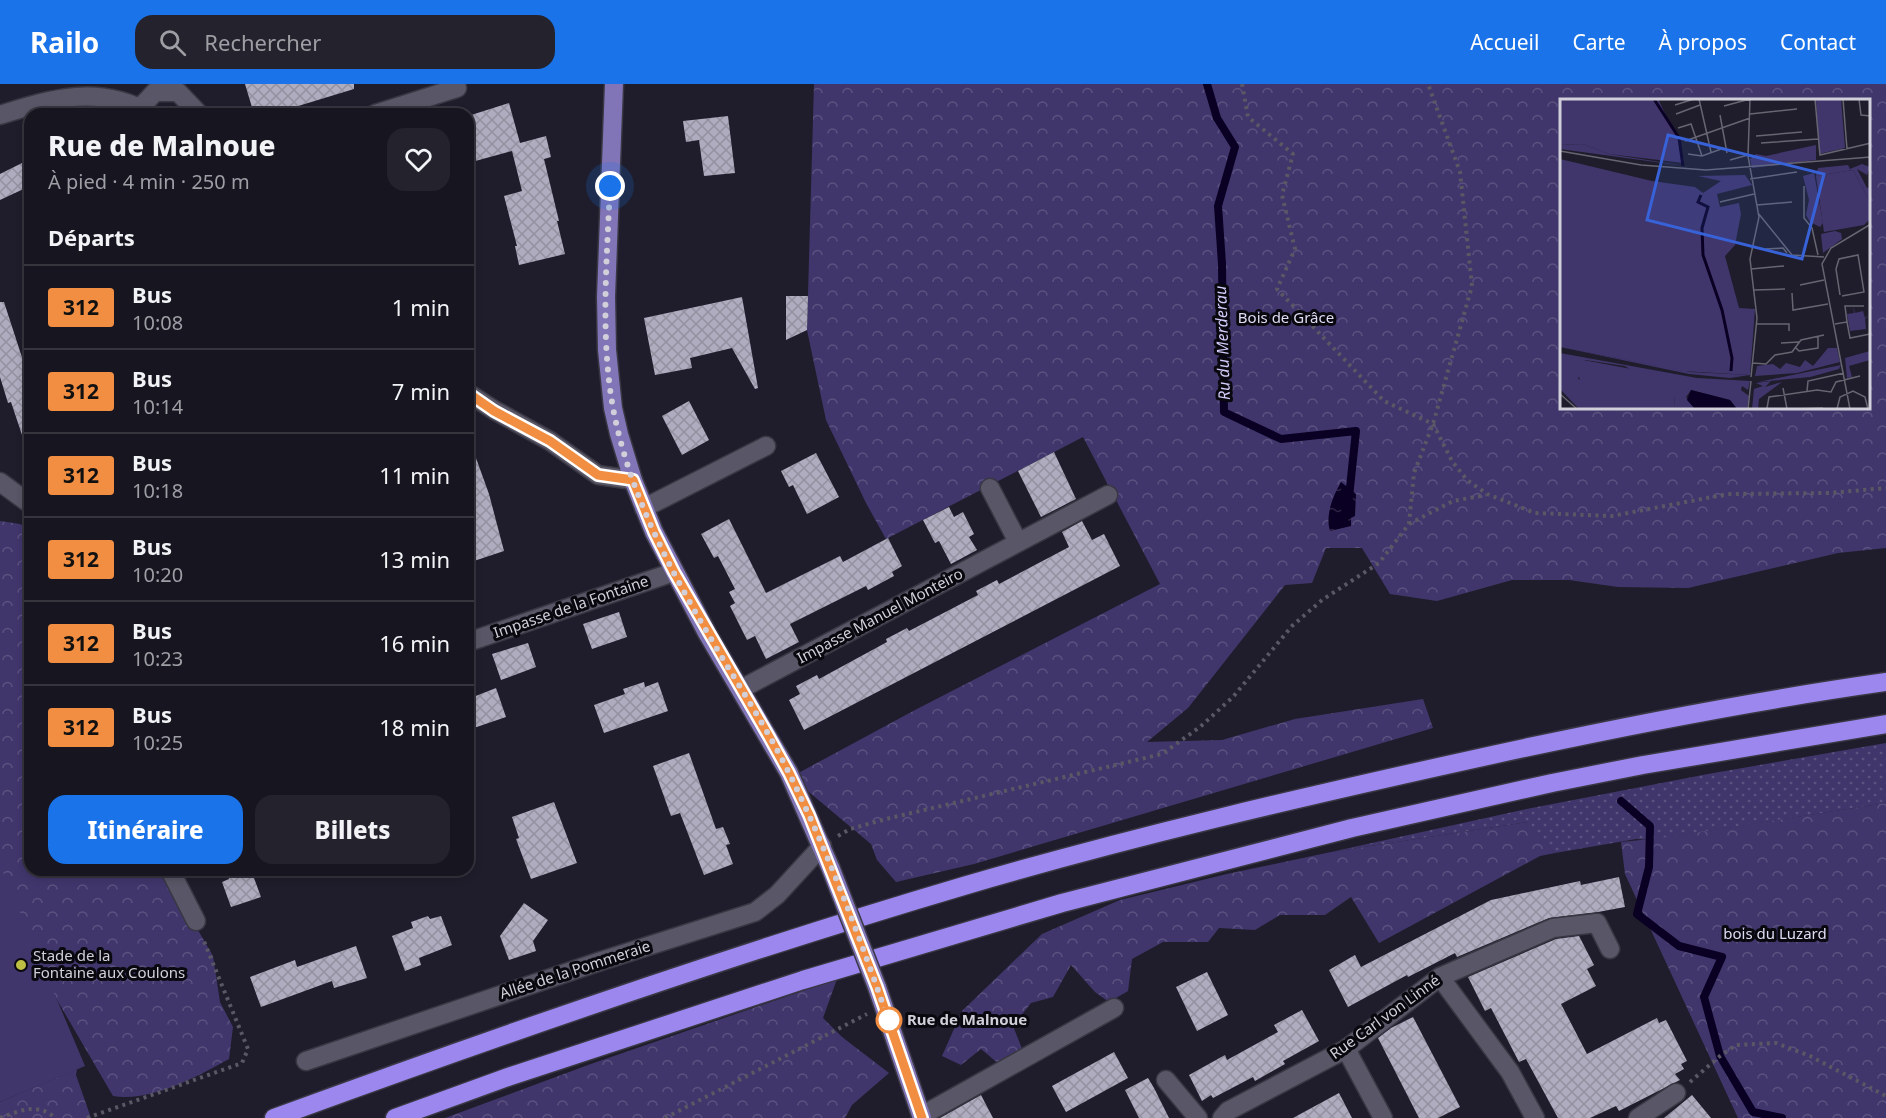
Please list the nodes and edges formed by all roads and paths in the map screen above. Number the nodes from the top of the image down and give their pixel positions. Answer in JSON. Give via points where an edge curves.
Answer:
{"nodes":[{"id":1,"x":614,"y":84,"type":"edge"},
{"id":2,"x":1242,"y":84,"type":"edge"},
{"id":3,"x":1428,"y":84,"type":"edge"},
{"id":4,"x":457,"y":88,"type":"dead end"},
{"id":5,"x":137,"y":108,"type":"edge"},
{"id":6,"x":147,"y":108,"type":"edge"},
{"id":7,"x":193,"y":108,"type":"edge"},
{"id":8,"x":394,"y":108,"type":"edge"},
{"id":9,"x":0,"y":115,"type":"edge"},
{"id":10,"x":474,"y":397,"type":"edge"},
{"id":11,"x":1433,"y":424,"type":"junction"},
{"id":12,"x":766,"y":446,"type":"dead end"},
{"id":13,"x":633,"y":480,"type":"junction"},
{"id":14,"x":0,"y":482,"type":"edge"},
{"id":15,"x":990,"y":488,"type":"dead end"},
{"id":16,"x":1886,"y":488,"type":"edge"},
{"id":17,"x":1487,"y":494,"type":"junction"},
{"id":18,"x":1108,"y":495,"type":"dead end"},
{"id":19,"x":24,"y":500,"type":"edge"},
{"id":20,"x":644,"y":508,"type":"junction"},
{"id":21,"x":1409,"y":524,"type":"junction"},
{"id":22,"x":1018,"y":542,"type":"junction"},
{"id":23,"x":674,"y":572,"type":"junction"},
{"id":24,"x":474,"y":640,"type":"edge"},
{"id":25,"x":1886,"y":682,"type":"edge"},
{"id":26,"x":741,"y":689,"type":"junction"},
{"id":27,"x":1886,"y":724,"type":"edge"},
{"id":28,"x":822,"y":846,"type":"junction"},
{"id":29,"x":173,"y":876,"type":"edge"},
{"id":30,"x":196,"y":921,"type":"joint"},
{"id":31,"x":1610,"y":949,"type":"dead end"},
{"id":32,"x":1440,"y":976,"type":"junction"},
{"id":33,"x":884,"y":1005,"type":"junction"},
{"id":34,"x":1114,"y":1008,"type":"dead end"},
{"id":35,"x":1346,"y":1049,"type":"junction"},
{"id":36,"x":306,"y":1062,"type":"dead end"},
{"id":37,"x":1166,"y":1080,"type":"dead end"},
{"id":38,"x":1676,"y":1093,"type":"joint"},
{"id":39,"x":1886,"y":1096,"type":"edge"},
{"id":40,"x":922,"y":1117,"type":"edge"},
{"id":41,"x":0,"y":1118,"type":"edge"},
{"id":42,"x":54,"y":1118,"type":"edge"},
{"id":43,"x":87,"y":1118,"type":"edge"},
{"id":44,"x":274,"y":1118,"type":"edge"},
{"id":45,"x":395,"y":1118,"type":"edge"},
{"id":46,"x":665,"y":1118,"type":"edge"},
{"id":47,"x":1198,"y":1118,"type":"edge"},
{"id":48,"x":1222,"y":1118,"type":"edge"},
{"id":49,"x":1383,"y":1118,"type":"edge"},
{"id":50,"x":1535,"y":1118,"type":"edge"},
{"id":51,"x":1638,"y":1118,"type":"edge"}],
"edges":[{"from":1,"to":13,"type":"main road","via":[[607,350],[613,408]]},
{"from":2,"to":11,"type":"path","via":[[1248,117],[1293,154],[1282,195],[1295,249],[1277,289],[1384,401]]},
{"from":3,"to":11,"type":"path","via":[[1460,172],[1472,285]]},
{"from":4,"to":8,"type":"street"},
{"from":5,"to":9,"type":"street","via":[[112,98],[73,95]]},
{"from":6,"to":7,"type":"street","via":[[155,92],[178,92]]},
{"from":10,"to":13,"type":"street","via":[[550,441],[598,475]]},
{"from":11,"to":17,"type":"path","via":[[1467,480]]},
{"from":11,"to":21,"type":"path","via":[[1414,473]]},
{"from":12,"to":20,"type":"street"},
{"from":13,"to":20,"type":"main road"},
{"from":14,"to":19,"type":"street"},
{"from":15,"to":22,"type":"street"},
{"from":16,"to":17,"type":"path","via":[[1728,494],[1612,516],[1535,513]]},
{"from":17,"to":21,"type":"path","via":[[1453,501]]},
{"from":18,"to":22,"type":"street","name":"Impasse Manuel Monteiro"},
{"from":20,"to":23,"type":"main road"},
{"from":21,"to":28,"type":"path","via":[[1379,563],[1322,600],[1292,626],[1233,697],[1200,728],[1162,754],[850,829]]},
{"from":22,"to":26,"type":"street","name":"Impasse Manuel Monteiro"},
{"from":23,"to":24,"type":"street","name":"Impasse de la Fontaine"},
{"from":23,"to":26,"type":"main road"},
{"from":25,"to":44,"type":"highway","via":[[1538,745],[1106,846],[785,941]]},
{"from":26,"to":28,"type":"main road","via":[[789,773]]},
{"from":27,"to":45,"type":"highway","via":[[1552,783],[1352,828],[1062,903],[803,980]]},
{"from":28,"to":33,"type":"main road","bridge":true},
{"from":28,"to":36,"type":"street","name":"Allée de la Pommeraie","via":[[777,895],[755,912]]},
{"from":29,"to":30,"type":"street"},
{"from":30,"to":43,"type":"path","via":[[248,1049],[242,1063]]},
{"from":31,"to":32,"type":"street","name":"Rue Carl von Linné","via":[[1597,923],[1553,928]]},
{"from":32,"to":35,"type":"street","name":"Rue Carl von Linné"},
{"from":32,"to":50,"type":"street","via":[[1510,1072]]},
{"from":33,"to":40,"type":"main road"},
{"from":33,"to":46,"type":"path"},
{"from":34,"to":40,"type":"street"},
{"from":35,"to":48,"type":"street","name":"Rue Carl von Linné","via":[[1228,1111]]},
{"from":35,"to":49,"type":"street"},
{"from":37,"to":47,"type":"street"},
{"from":38,"to":39,"type":"path","via":[[1736,1045],[1776,1043],[1810,1056]]},
{"from":38,"to":51,"type":"street"},
{"from":41,"to":42,"type":"path","via":[[37,1108]]}]}
